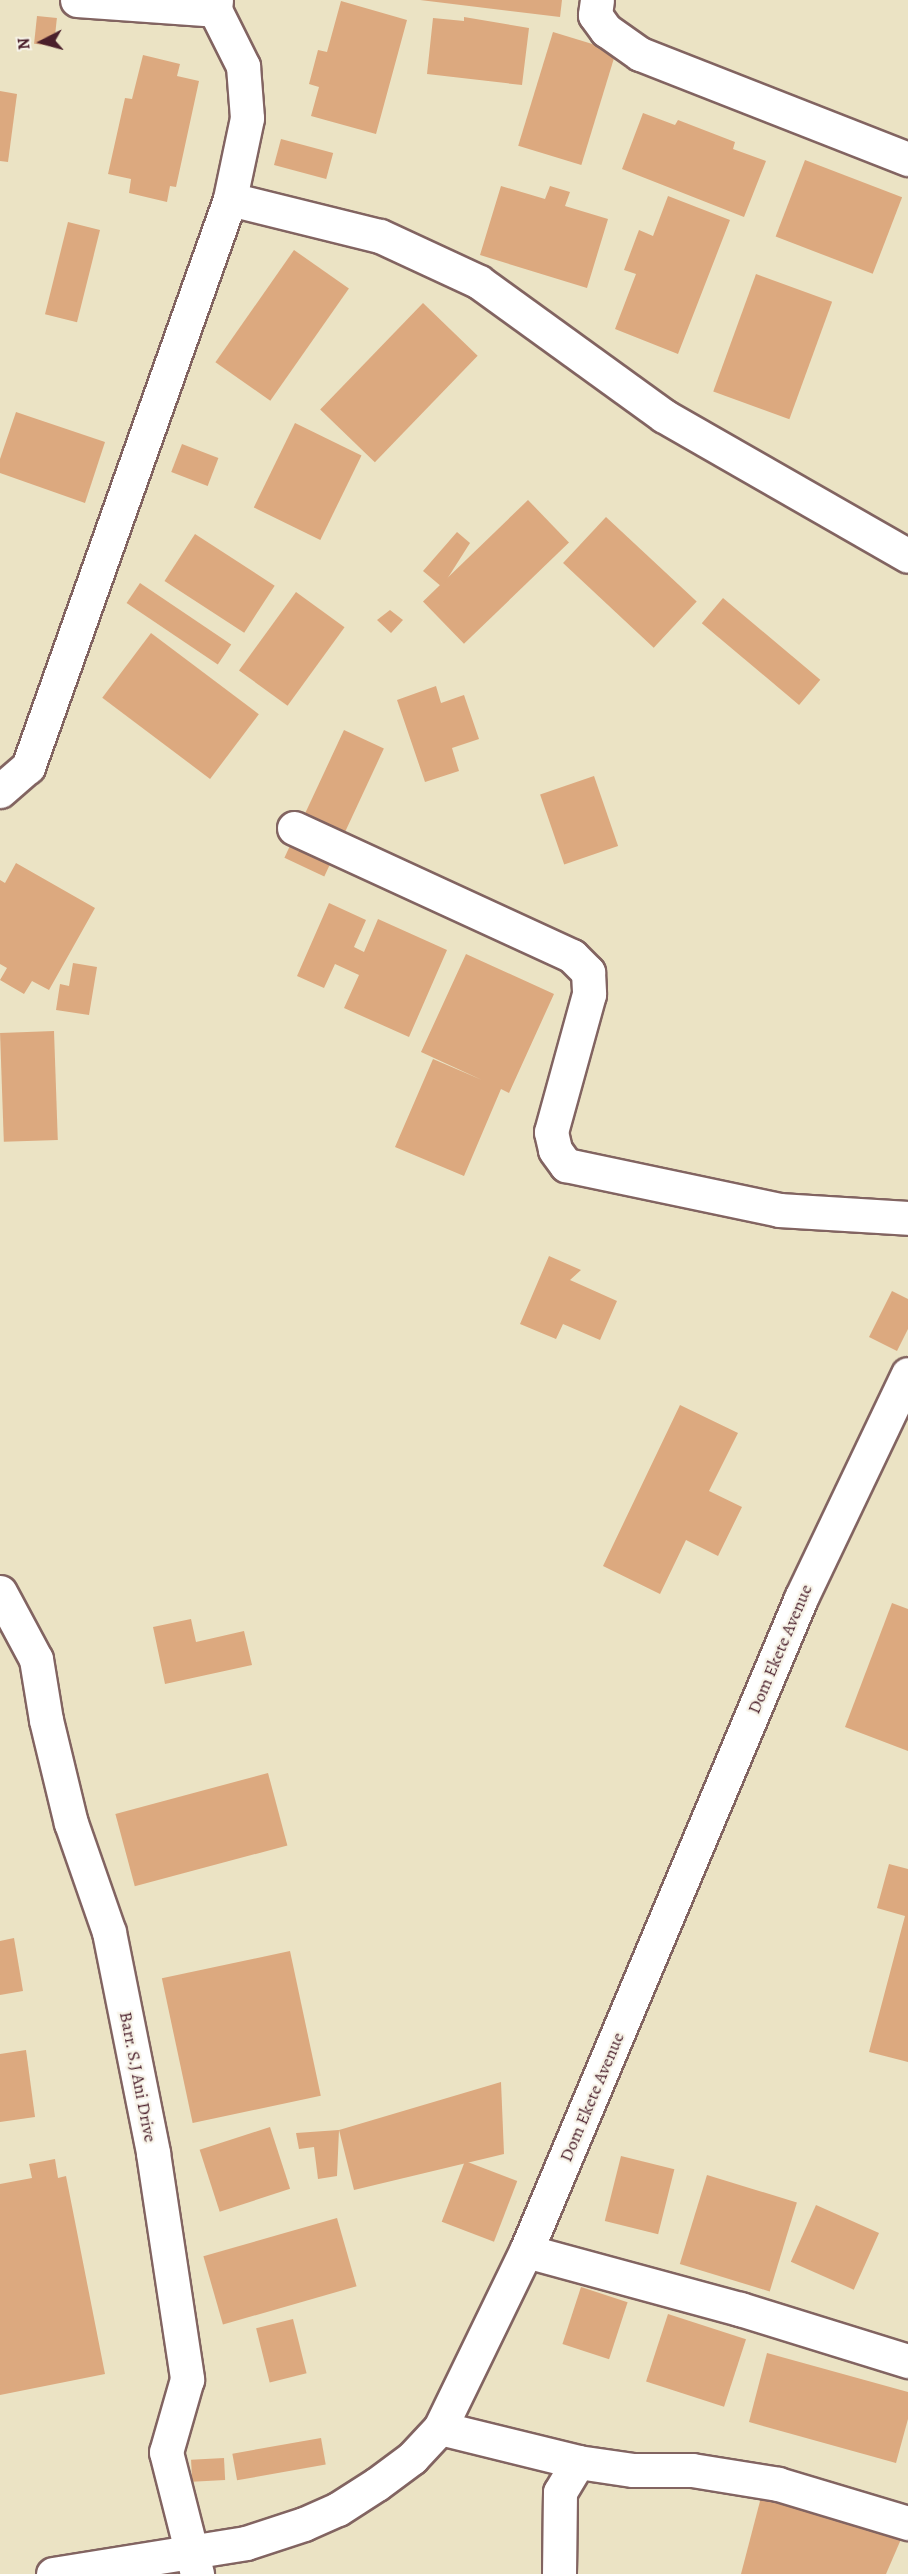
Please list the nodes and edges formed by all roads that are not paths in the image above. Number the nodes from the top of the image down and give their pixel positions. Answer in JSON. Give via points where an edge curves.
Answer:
{"nodes":[{"id":1,"x":77,"y":0,"type":"edge"},
{"id":2,"x":597,"y":0,"type":"edge"},
{"id":3,"x":215,"y":5,"type":"edge"},
{"id":4,"x":908,"y":159,"type":"edge"},
{"id":5,"x":230,"y":200,"type":"junction"},
{"id":6,"x":908,"y":556,"type":"edge"},
{"id":7,"x":0,"y":791,"type":"edge"},
{"id":8,"x":294,"y":828,"type":"dead end"},
{"id":9,"x":908,"y":1218,"type":"edge"},
{"id":10,"x":908,"y":1374,"type":"edge"},
{"id":11,"x":0,"y":1592,"type":"edge"},
{"id":12,"x":526,"y":2251,"type":"junction"},
{"id":13,"x":908,"y":2361,"type":"edge"},
{"id":14,"x":440,"y":2427,"type":"junction"},
{"id":15,"x":578,"y":2462,"type":"junction"},
{"id":16,"x":908,"y":2523,"type":"edge"},
{"id":17,"x":195,"y":2564,"type":"edge"},
{"id":18,"x":53,"y":2574,"type":"edge"},
{"id":19,"x":559,"y":2574,"type":"edge"}],
"edges":[{"from":1,"to":3,"type":"street"},
{"from":2,"to":4,"type":"street","via":[[596,15],[606,30],[640,54]]},
{"from":3,"to":5,"type":"street","via":[[243,66],[247,118]]},
{"from":5,"to":6,"type":"street","via":[[380,236],[479,282],[664,416]]},
{"from":5,"to":7,"type":"street","via":[[28,767]]},
{"from":8,"to":9,"type":"street","via":[[572,956],[588,972],[589,994],[550,1132],[555,1150],[566,1165],[779,1210]]},
{"from":10,"to":12,"type":"street","name":"Dom Ekete Avenue","via":[[801,1598]]},
{"from":11,"to":17,"type":"street","name":"Barr. S.J Ani Drive","via":[[36,1659],[71,1823],[112,1944],[153,2153],[187,2379],[166,2452]]},
{"from":12,"to":13,"type":"street","via":[[740,2309]]},
{"from":12,"to":14,"type":"street","name":"Dom Ekete Avenue"},
{"from":14,"to":15,"type":"street"},
{"from":14,"to":17,"type":"street","name":"Dom Ekete Avenue","via":[[412,2458],[338,2510]]},
{"from":15,"to":16,"type":"street","via":[[633,2470],[692,2470],[778,2484]]},
{"from":15,"to":19,"type":"street","via":[[560,2492]]},
{"from":17,"to":18,"type":"street","name":"Dom Ekete Avenue"}]}
